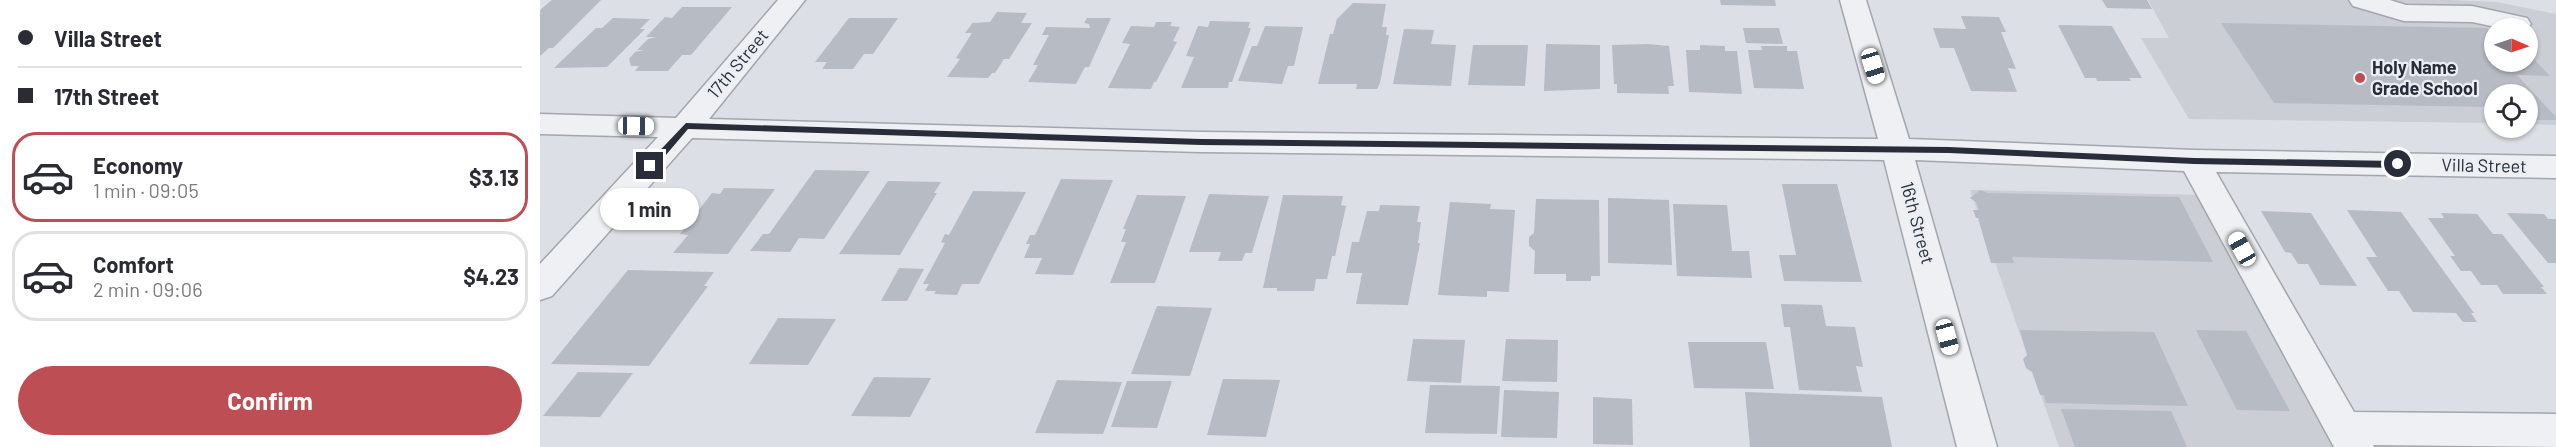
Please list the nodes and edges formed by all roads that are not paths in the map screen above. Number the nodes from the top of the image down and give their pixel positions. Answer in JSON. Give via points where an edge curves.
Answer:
{"nodes":[{"id":1,"x":792,"y":0,"type":"edge"},
{"id":2,"x":1853,"y":0,"type":"edge"},
{"id":3,"x":2362,"y":0,"type":"edge"},
{"id":4,"x":2490,"y":18,"type":"edge"},
{"id":5,"x":540,"y":124,"type":"edge"},
{"id":6,"x":686,"y":126,"type":"junction"},
{"id":7,"x":1897,"y":151,"type":"junction"},
{"id":8,"x":2194,"y":161,"type":"junction"},
{"id":9,"x":2556,"y":167,"type":"edge"},
{"id":10,"x":540,"y":287,"type":"edge"},
{"id":11,"x":2556,"y":431,"type":"edge"},
{"id":12,"x":2349,"y":438,"type":"edge"},
{"id":13,"x":1977,"y":447,"type":"edge"}],
"edges":[{"from":1,"to":6,"type":"street","name":"17th Street"},
{"from":2,"to":7,"type":"street","name":"16th Street"},
{"from":3,"to":4,"type":"street","via":[[2404,13]]},
{"from":5,"to":6,"type":"street","name":"Villa Street"},
{"from":6,"to":7,"type":"street","name":"Villa Street","via":[[1201,142]]},
{"from":6,"to":10,"type":"street","name":"17th Street"},
{"from":7,"to":8,"type":"street","name":"Villa Street"},
{"from":7,"to":13,"type":"street","name":"16th Street"},
{"from":8,"to":9,"type":"street","name":"Villa Street"},
{"from":8,"to":12,"type":"street"},
{"from":11,"to":12,"type":"street"}]}
